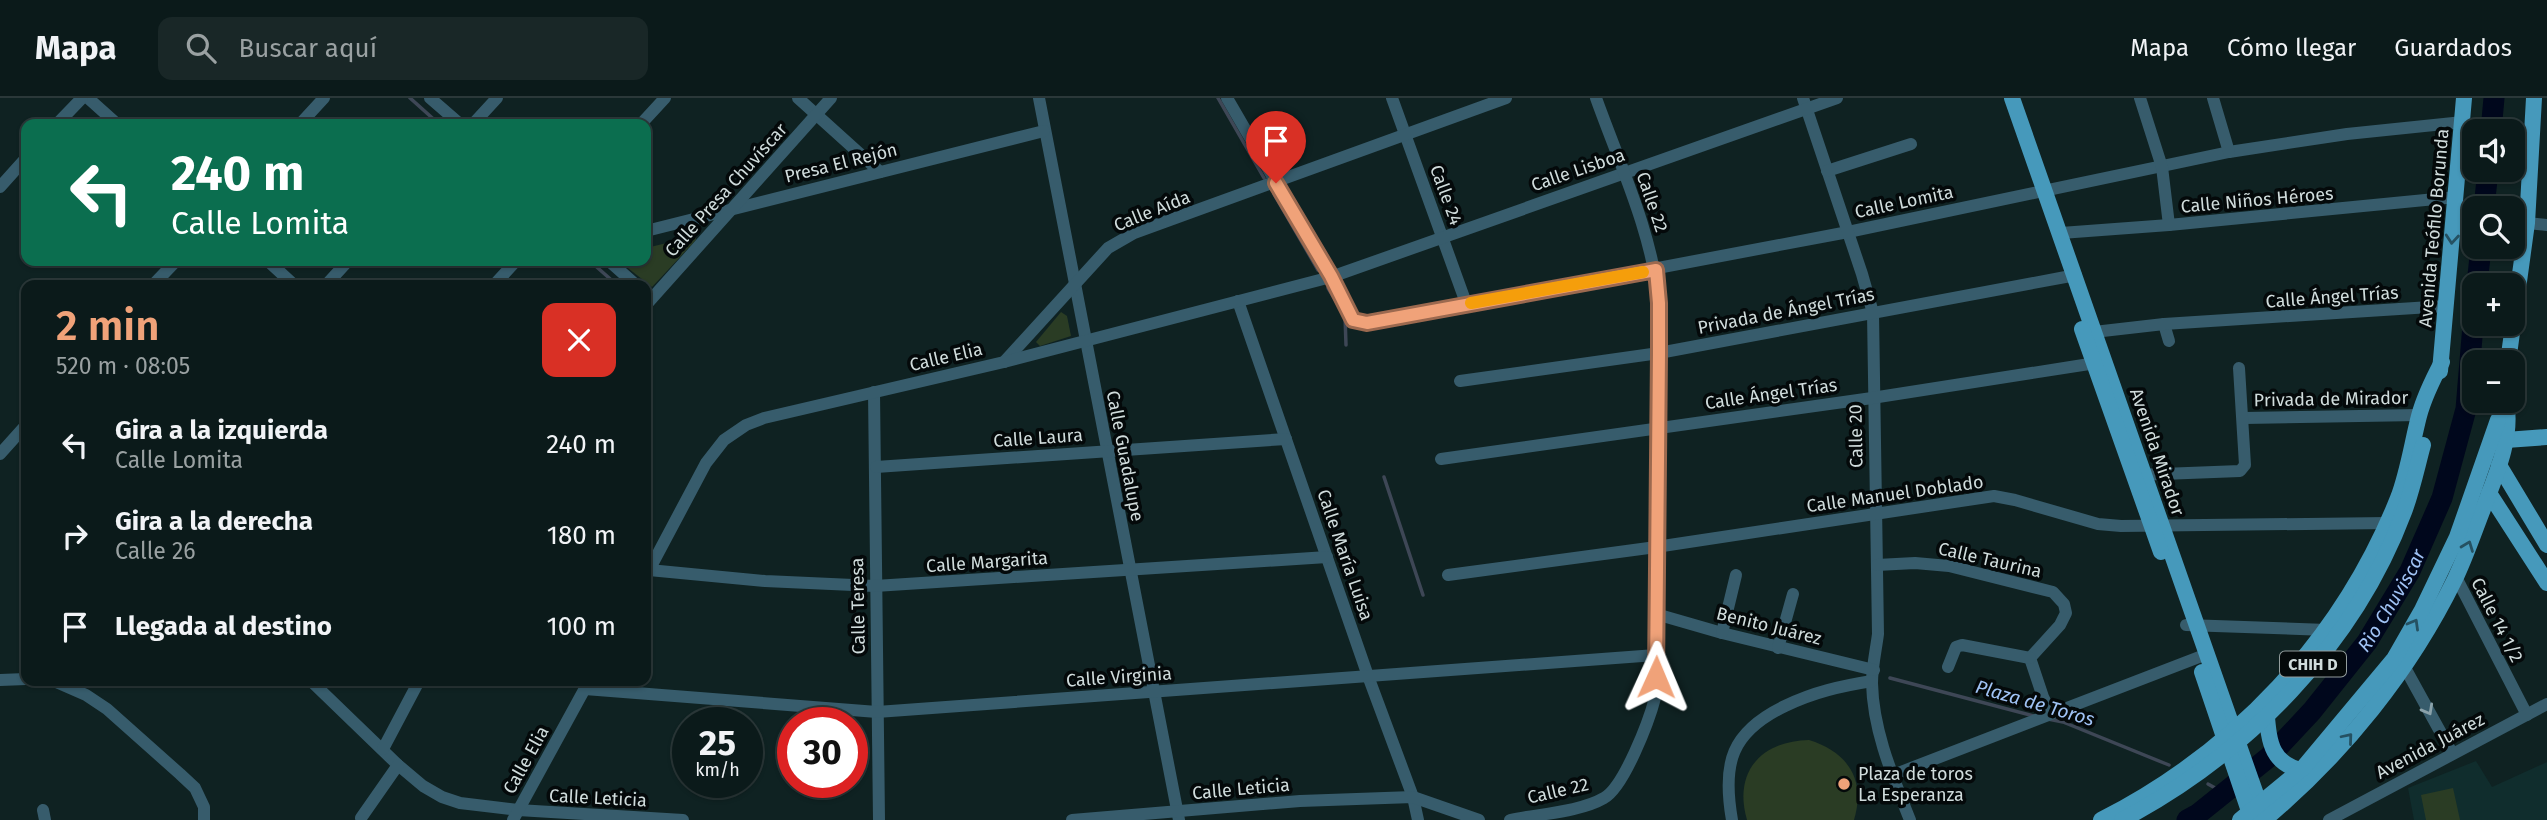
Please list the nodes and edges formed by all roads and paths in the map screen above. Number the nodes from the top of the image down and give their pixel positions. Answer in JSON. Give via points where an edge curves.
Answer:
{"nodes":[{"id":1,"x":82,"y":98,"type":"edge"},
{"id":2,"x":88,"y":98,"type":"edge"},
{"id":3,"x":324,"y":98,"type":"edge"},
{"id":4,"x":430,"y":98,"type":"edge"},
{"id":5,"x":497,"y":98,"type":"edge"},
{"id":6,"x":665,"y":98,"type":"edge"},
{"id":7,"x":798,"y":98,"type":"edge"},
{"id":8,"x":831,"y":98,"type":"edge"},
{"id":9,"x":1039,"y":98,"type":"edge"},
{"id":10,"x":1227,"y":98,"type":"edge"},
{"id":11,"x":1392,"y":98,"type":"edge"},
{"id":12,"x":1507,"y":98,"type":"edge"},
{"id":13,"x":1596,"y":98,"type":"edge"},
{"id":14,"x":1837,"y":98,"type":"edge"},
{"id":15,"x":2003,"y":98,"type":"edge"},
{"id":16,"x":2012,"y":98,"type":"edge"},
{"id":17,"x":2140,"y":98,"type":"edge"},
{"id":18,"x":2213,"y":98,"type":"edge"},
{"id":19,"x":2464,"y":98,"type":"edge"},
{"id":20,"x":2534,"y":98,"type":"edge"},
{"id":21,"x":1805,"y":104,"type":"edge"},
{"id":22,"x":816,"y":115,"type":"junction"},
{"id":23,"x":62,"y":119,"type":"edge"},
{"id":24,"x":111,"y":119,"type":"edge"},
{"id":25,"x":305,"y":119,"type":"edge"},
{"id":26,"x":454,"y":119,"type":"edge"},
{"id":27,"x":478,"y":119,"type":"edge"},
{"id":28,"x":646,"y":119,"type":"edge"},
{"id":29,"x":2463,"y":119,"type":"edge"},
{"id":30,"x":2462,"y":122,"type":"edge"},
{"id":31,"x":1044,"y":131,"type":"junction"},
{"id":32,"x":2462,"y":133,"type":"edge"},
{"id":33,"x":1405,"y":134,"type":"junction"},
{"id":34,"x":1911,"y":145,"type":"dead end"},
{"id":35,"x":2229,"y":152,"type":"junction"},
{"id":36,"x":21,"y":164,"type":"edge"},
{"id":37,"x":2162,"y":167,"type":"junction"},
{"id":38,"x":1827,"y":171,"type":"junction"},
{"id":39,"x":880,"y":172,"type":"junction"},
{"id":40,"x":1623,"y":173,"type":"junction"},
{"id":41,"x":1276,"y":183,"type":"junction"},
{"id":42,"x":0,"y":187,"type":"edge"},
{"id":43,"x":2039,"y":190,"type":"junction"},
{"id":44,"x":2456,"y":197,"type":"junction"},
{"id":45,"x":734,"y":208,"type":"junction"},
{"id":46,"x":2527,"y":223,"type":"junction"},
{"id":47,"x":2547,"y":225,"type":"edge"},
{"id":48,"x":2169,"y":226,"type":"junction"},
{"id":49,"x":651,"y":230,"type":"edge"},
{"id":50,"x":1848,"y":232,"type":"junction"},
{"id":51,"x":2061,"y":233,"type":"junction"},
{"id":52,"x":1443,"y":235,"type":"junction"},
{"id":53,"x":171,"y":266,"type":"edge"},
{"id":54,"x":273,"y":266,"type":"edge"},
{"id":55,"x":343,"y":266,"type":"edge"},
{"id":56,"x":511,"y":266,"type":"edge"},
{"id":57,"x":615,"y":266,"type":"edge"},
{"id":58,"x":1656,"y":270,"type":"junction"},
{"id":59,"x":1331,"y":276,"type":"junction"},
{"id":60,"x":2070,"y":276,"type":"junction"},
{"id":61,"x":158,"y":280,"type":"edge"},
{"id":62,"x":289,"y":280,"type":"edge"},
{"id":63,"x":331,"y":280,"type":"edge"},
{"id":64,"x":499,"y":280,"type":"edge"},
{"id":65,"x":630,"y":280,"type":"edge"},
{"id":66,"x":1074,"y":284,"type":"junction"},
{"id":67,"x":651,"y":296,"type":"edge"},
{"id":68,"x":1238,"y":301,"type":"junction"},
{"id":69,"x":1466,"y":303,"type":"junction"},
{"id":70,"x":2446,"y":306,"type":"junction"},
{"id":71,"x":1873,"y":313,"type":"junction"},
{"id":72,"x":2164,"y":324,"type":"junction"},
{"id":73,"x":2094,"y":332,"type":"junction"},
{"id":74,"x":1085,"y":340,"type":"junction"},
{"id":75,"x":2169,"y":341,"type":"dead end"},
{"id":76,"x":2510,"y":350,"type":"edge"},
{"id":77,"x":1659,"y":353,"type":"junction"},
{"id":78,"x":1004,"y":362,"type":"junction"},
{"id":79,"x":2099,"y":362,"type":"junction"},
{"id":80,"x":2442,"y":362,"type":"junction"},
{"id":81,"x":2239,"y":368,"type":"dead end"},
{"id":82,"x":1460,"y":381,"type":"dead end"},
{"id":83,"x":874,"y":392,"type":"junction"},
{"id":84,"x":1872,"y":398,"type":"junction"},
{"id":85,"x":2500,"y":413,"type":"edge"},
{"id":86,"x":2508,"y":413,"type":"edge"},
{"id":87,"x":2419,"y":415,"type":"junction"},
{"id":88,"x":2244,"y":418,"type":"junction"},
{"id":89,"x":1657,"y":428,"type":"junction"},
{"id":90,"x":21,"y":431,"type":"edge"},
{"id":91,"x":2547,"y":437,"type":"edge"},
{"id":92,"x":1286,"y":439,"type":"junction"},
{"id":93,"x":2506,"y":440,"type":"junction"},
{"id":94,"x":1107,"y":451,"type":"junction"},
{"id":95,"x":0,"y":454,"type":"edge"},
{"id":96,"x":1441,"y":458,"type":"dead end"},
{"id":97,"x":2499,"y":465,"type":"junction"},
{"id":98,"x":876,"y":467,"type":"junction"},
{"id":99,"x":2139,"y":474,"type":"junction"},
{"id":100,"x":2489,"y":493,"type":"junction"},
{"id":101,"x":1875,"y":514,"type":"junction"},
{"id":102,"x":2388,"y":523,"type":"junction"},
{"id":103,"x":2157,"y":526,"type":"junction"},
{"id":104,"x":2547,"y":545,"type":"edge"},
{"id":105,"x":1656,"y":547,"type":"junction"},
{"id":106,"x":1326,"y":557,"type":"junction"},
{"id":107,"x":1877,"y":565,"type":"junction"},
{"id":108,"x":651,"y":566,"type":"edge"},
{"id":109,"x":1130,"y":570,"type":"junction"},
{"id":110,"x":651,"y":573,"type":"edge"},
{"id":111,"x":1448,"y":575,"type":"dead end"},
{"id":112,"x":1736,"y":575,"type":"dead end"},
{"id":113,"x":2456,"y":578,"type":"junction"},
{"id":114,"x":2547,"y":583,"type":"edge"},
{"id":115,"x":875,"y":586,"type":"junction"},
{"id":116,"x":1793,"y":594,"type":"dead end"},
{"id":117,"x":1657,"y":614,"type":"junction"},
{"id":118,"x":2192,"y":626,"type":"junction"},
{"id":119,"x":2327,"y":630,"type":"junction"},
{"id":120,"x":1722,"y":633,"type":"junction"},
{"id":121,"x":1778,"y":648,"type":"junction"},
{"id":122,"x":1656,"y":655,"type":"junction"},
{"id":123,"x":2202,"y":655,"type":"junction"},
{"id":124,"x":2030,"y":658,"type":"junction"},
{"id":125,"x":2404,"y":666,"type":"junction"},
{"id":126,"x":1948,"y":667,"type":"dead end"},
{"id":127,"x":1873,"y":675,"type":"junction"},
{"id":128,"x":1368,"y":676,"type":"junction"},
{"id":129,"x":21,"y":679,"type":"edge"},
{"id":130,"x":0,"y":680,"type":"edge"},
{"id":131,"x":65,"y":686,"type":"edge"},
{"id":132,"x":316,"y":686,"type":"edge"},
{"id":133,"x":416,"y":686,"type":"edge"},
{"id":134,"x":586,"y":686,"type":"edge"},
{"id":135,"x":598,"y":686,"type":"edge"},
{"id":136,"x":1154,"y":692,"type":"junction"},
{"id":137,"x":2266,"y":702,"type":"junction"},
{"id":138,"x":2547,"y":704,"type":"edge"},
{"id":139,"x":877,"y":712,"type":"junction"},
{"id":140,"x":2051,"y":713,"type":"junction"},
{"id":141,"x":2527,"y":715,"type":"junction"},
{"id":142,"x":2229,"y":735,"type":"junction"},
{"id":143,"x":383,"y":749,"type":"junction"},
{"id":144,"x":2452,"y":753,"type":"junction"},
{"id":145,"x":398,"y":765,"type":"junction"},
{"id":146,"x":2315,"y":773,"type":"junction"},
{"id":147,"x":1892,"y":775,"type":"junction"},
{"id":148,"x":1413,"y":797,"type":"junction"},
{"id":149,"x":2251,"y":800,"type":"junction"},
{"id":150,"x":516,"y":815,"type":"edge"},
{"id":151,"x":1179,"y":816,"type":"edge"},
{"id":152,"x":361,"y":818,"type":"edge"},
{"id":153,"x":204,"y":820,"type":"edge"},
{"id":154,"x":683,"y":820,"type":"edge"},
{"id":155,"x":879,"y":820,"type":"edge"},
{"id":156,"x":1072,"y":820,"type":"edge"},
{"id":157,"x":1418,"y":820,"type":"edge"},
{"id":158,"x":1479,"y":820,"type":"edge"},
{"id":159,"x":1510,"y":820,"type":"edge"},
{"id":160,"x":1732,"y":820,"type":"edge"},
{"id":161,"x":1910,"y":820,"type":"edge"},
{"id":162,"x":2101,"y":820,"type":"edge"},
{"id":163,"x":2122,"y":820,"type":"edge"},
{"id":164,"x":2239,"y":820,"type":"edge"},
{"id":165,"x":2252,"y":820,"type":"edge"},
{"id":166,"x":2265,"y":820,"type":"edge"},
{"id":167,"x":2329,"y":820,"type":"edge"}],
"edges":[{"from":1,"to":23,"type":"street"},
{"from":2,"to":24,"type":"street"},
{"from":3,"to":25,"type":"street"},
{"from":4,"to":26,"type":"street"},
{"from":5,"to":27,"type":"street"},
{"from":6,"to":28,"type":"street"},
{"from":7,"to":22,"type":"street"},
{"from":8,"to":22,"type":"street","name":"Calle Presa Chuvíscar"},
{"from":9,"to":31,"type":"street","name":"Calle Guadalupe"},
{"from":10,"to":41,"type":"street"},
{"from":11,"to":33,"type":"street","name":"Calle 24"},
{"from":12,"to":33,"type":"street","name":"Calle Aída"},
{"from":13,"to":40,"type":"street","name":"Calle 22"},
{"from":14,"to":21,"type":"street","name":"Calle Lisboa"},
{"from":15,"to":43,"type":"main road","name":"Avenida Mirador"},
{"from":16,"to":43,"type":"main road","name":"Avenida Mirador"},
{"from":17,"to":37,"type":"street"},
{"from":18,"to":35,"type":"street"},
{"from":19,"to":29,"type":"main road","name":"Avenida Teófilo Borunda","number":"CHIH D"},
{"from":20,"to":46,"type":"main road"},
{"from":21,"to":38,"type":"street","name":"Calle 20"},
{"from":21,"to":40,"type":"street","name":"Calle Lisboa"},
{"from":22,"to":39,"type":"street"},
{"from":22,"to":45,"type":"street","name":"Calle Presa Chuvíscar"},
{"from":30,"to":35,"type":"street","name":"Calle Lomita"},
{"from":31,"to":39,"type":"street","name":"Presa El Rejón"},
{"from":31,"to":66,"type":"street","name":"Calle Guadalupe"},
{"from":32,"to":44,"type":"main road","name":"Avenida Teófilo Borunda","number":"CHIH D"},
{"from":33,"to":41,"type":"street","name":"Calle Aída"},
{"from":33,"to":52,"type":"street","name":"Calle 24"},
{"from":34,"to":38,"type":"street"},
{"from":35,"to":37,"type":"street","name":"Calle Lomita"},
{"from":36,"to":42,"type":"street"},
{"from":37,"to":43,"type":"street","name":"Calle Lomita"},
{"from":37,"to":48,"type":"street"},
{"from":38,"to":50,"type":"street","name":"Calle 20"},
{"from":39,"to":45,"type":"street","name":"Presa El Rejón"},
{"from":40,"to":52,"type":"street","name":"Calle Lisboa"},
{"from":40,"to":58,"type":"street","name":"Calle 22"},
{"from":41,"to":59,"type":"street"},
{"from":41,"to":66,"type":"street","name":"Calle Aída","via":[[1134,233],[1108,248]]},
{"from":43,"to":50,"type":"street","name":"Calle Lomita"},
{"from":43,"to":51,"type":"main road","name":"Avenida Mirador"},
{"from":43,"to":60,"type":"main road","name":"Avenida Mirador"},
{"from":44,"to":48,"type":"street","name":"Calle Niños Héroes"},
{"from":44,"to":70,"type":"main road","name":"Avenida Teófilo Borunda","number":"CHIH D","one_way":true},
{"from":45,"to":49,"type":"street","name":"Presa El Rejón"},
{"from":45,"to":67,"type":"street","name":"Calle Presa Chuvíscar"},
{"from":46,"to":47,"type":"street"},
{"from":46,"to":76,"type":"main road"},
{"from":48,"to":51,"type":"street","name":"Calle Niños Héroes"},
{"from":50,"to":58,"type":"street","name":"Calle Lomita"},
{"from":50,"to":71,"type":"street","name":"Calle 20"},
{"from":51,"to":60,"type":"main road","name":"Avenida Mirador"},
{"from":52,"to":59,"type":"street","name":"Calle Lisboa"},
{"from":52,"to":69,"type":"street","name":"Calle 24"},
{"from":53,"to":61,"type":"street"},
{"from":54,"to":62,"type":"street"},
{"from":55,"to":63,"type":"street"},
{"from":56,"to":64,"type":"street"},
{"from":57,"to":65,"type":"street"},
{"from":58,"to":69,"type":"street","name":"Calle Lomita"},
{"from":58,"to":77,"type":"street","name":"Calle 22"},
{"from":59,"to":68,"type":"street","name":"Calle Elia"},
{"from":59,"to":69,"type":"street","name":"Calle Lomita","via":[[1353,320],[1367,323]]},
{"from":60,"to":71,"type":"street","name":"Privada de Ángel Trías"},
{"from":60,"to":73,"type":"main road","name":"Avenida Mirador"},
{"from":60,"to":79,"type":"main road","name":"Avenida Mirador"},
{"from":66,"to":74,"type":"street","name":"Calle Guadalupe"},
{"from":66,"to":78,"type":"street","name":"Calle Aída"},
{"from":68,"to":74,"type":"street","name":"Calle Elia"},
{"from":68,"to":92,"type":"street","name":"Calle María Luisa"},
{"from":70,"to":72,"type":"street","name":"Calle Ángel Trías"},
{"from":70,"to":80,"type":"main road","name":"Avenida Teófilo Borunda","number":"CHIH D"},
{"from":71,"to":77,"type":"street","name":"Privada de Ángel Trías"},
{"from":71,"to":84,"type":"street","name":"Calle 20"},
{"from":72,"to":73,"type":"street","name":"Calle Ángel Trías"},
{"from":72,"to":75,"type":"street"},
{"from":73,"to":79,"type":"main road","name":"Avenida Mirador"},
{"from":74,"to":78,"type":"street","name":"Calle Elia"},
{"from":74,"to":94,"type":"street","name":"Calle Guadalupe"},
{"from":77,"to":82,"type":"street","name":"Privada de Ángel Trías"},
{"from":77,"to":89,"type":"street","name":"Calle 22"},
{"from":78,"to":83,"type":"street","name":"Calle Elia"},
{"from":79,"to":84,"type":"street","name":"Calle Ángel Trías"},
{"from":79,"to":99,"type":"main road","name":"Avenida Mirador"},
{"from":80,"to":87,"type":"main road","name":"Avenida Teófilo Borunda"},
{"from":80,"to":163,"type":"main road","name":"Avenida Teófilo Borunda","number":"CHIH D","bridge":true,"via":[[2405,510],[2372,581],[2335,638],[2259,725],[2176,789]]},
{"from":81,"to":88,"type":"street","name":"Privada de Mirador"},
{"from":83,"to":98,"type":"street","name":"Calle Teresa"},
{"from":83,"to":108,"type":"street","name":"Calle Elia","via":[[764,418],[724,440],[706,463]]},
{"from":84,"to":89,"type":"street","name":"Calle Ángel Trías"},
{"from":84,"to":101,"type":"street","name":"Calle 20"},
{"from":164,"to":85,"type":"main road","one_way":true,"bridge":true,"via":[[2303,768],[2394,659],[2457,537]]},
{"from":86,"to":93,"type":"main road"},
{"from":87,"to":88,"type":"street","name":"Privada de Mirador"},
{"from":87,"to":102,"type":"main road","name":"Avenida Teófilo Borunda","via":[[2400,494]]},
{"from":88,"to":99,"type":"street","name":"Privada de Mirador","via":[[2245,464],[2240,471]]},
{"from":89,"to":96,"type":"street","name":"Calle Ángel Trías"},
{"from":89,"to":105,"type":"street","name":"Calle 22"},
{"from":90,"to":95,"type":"street"},
{"from":91,"to":93,"type":"main road"},
{"from":92,"to":94,"type":"street","name":"Calle Laura"},
{"from":92,"to":106,"type":"street","name":"Calle María Luisa"},
{"from":93,"to":97,"type":"main road"},
{"from":94,"to":98,"type":"street","name":"Calle Laura"},
{"from":94,"to":109,"type":"street","name":"Calle Guadalupe"},
{"from":97,"to":100,"type":"main road"},
{"from":97,"to":104,"type":"main road"},
{"from":98,"to":115,"type":"street","name":"Calle Teresa"},
{"from":99,"to":103,"type":"main road","name":"Avenida Mirador"},
{"from":113,"to":100,"type":"main road","one_way":true},
{"from":100,"to":114,"type":"main road"},
{"from":101,"to":103,"type":"street","name":"Calle Manuel Doblado","via":[[1994,496],[2098,524]]},
{"from":101,"to":105,"type":"street","name":"Calle Manuel Doblado"},
{"from":101,"to":107,"type":"street","name":"Calle 20"},
{"from":102,"to":103,"type":"street","name":"Calle Manuel Doblado"},
{"from":102,"to":119,"type":"main road","name":"Avenida Teófilo Borunda"},
{"from":103,"to":118,"type":"main road","name":"Avenida Mirador"},
{"from":105,"to":111,"type":"street","name":"Calle Manuel Doblado"},
{"from":105,"to":117,"type":"street","name":"Calle 22"},
{"from":106,"to":109,"type":"street","name":"Calle Margarita"},
{"from":106,"to":128,"type":"street","name":"Calle María Luisa"},
{"from":107,"to":124,"type":"street","name":"Calle Taurina","via":[[1940,565],[2053,592],[2066,614]]},
{"from":107,"to":127,"type":"street","name":"Calle 20","via":[[1878,634]]},
{"from":109,"to":115,"type":"street","name":"Calle Margarita"},
{"from":109,"to":136,"type":"street","name":"Calle Guadalupe"},
{"from":110,"to":115,"type":"street","name":"Calle Margarita"},
{"from":112,"to":120,"type":"street"},
{"from":113,"to":125,"type":"main road"},
{"from":113,"to":141,"type":"street","name":"Calle 14 1/2"},
{"from":115,"to":139,"type":"street","name":"Calle Teresa"},
{"from":116,"to":121,"type":"street"},
{"from":117,"to":120,"type":"street","name":"Benito Juárez"},
{"from":117,"to":122,"type":"street","name":"Calle 22"},
{"from":118,"to":119,"type":"street"},
{"from":118,"to":123,"type":"main road","name":"Avenida Mirador"},
{"from":119,"to":137,"type":"main road","name":"Avenida Teófilo Borunda"},
{"from":120,"to":121,"type":"street","name":"Benito Juárez"},
{"from":121,"to":127,"type":"street","name":"Benito Juárez"},
{"from":122,"to":128,"type":"street","name":"Calle Virginia"},
{"from":122,"to":159,"type":"street","name":"Calle 22","via":[[1655,698],[1648,722],[1607,797]]},
{"from":123,"to":140,"type":"street"},
{"from":123,"to":142,"type":"main road","name":"Avenida Mirador"},
{"from":124,"to":126,"type":"street","via":[[1962,645],[1956,647]]},
{"from":124,"to":140,"type":"street"},
{"from":125,"to":144,"type":"street","one_way":true},
{"from":146,"to":125,"type":"main road","one_way":true},
{"from":127,"to":147,"type":"street","name":"Calle 20","via":[[1881,740]]},
{"from":127,"to":160,"type":"street","via":[[1801,698],[1764,716],[1746,731],[1736,745],[1728,773]]},
{"from":128,"to":136,"type":"street","name":"Calle Virginia"},
{"from":128,"to":148,"type":"street","name":"Calle María Luisa"},
{"from":129,"to":130,"type":"street"},
{"from":131,"to":153,"type":"street","via":[[107,709],[195,788],[204,807]]},
{"from":132,"to":143,"type":"street","name":"Calle Leticia"},
{"from":133,"to":143,"type":"street"},
{"from":134,"to":150,"type":"street","name":"Calle Elia"},
{"from":135,"to":139,"type":"street","name":"Calle Virginia"},
{"from":136,"to":139,"type":"street","name":"Calle Virginia"},
{"from":136,"to":151,"type":"street","name":"Calle Guadalupe"},
{"from":137,"to":142,"type":"main road","name":"Avenida Teófilo Borunda"},
{"from":137,"to":146,"type":"main road","via":[[2272,748],[2286,766]]},
{"from":138,"to":141,"type":"street","name":"Avenida Juárez"},
{"from":139,"to":155,"type":"street","name":"Calle Teresa"},
{"from":140,"to":147,"type":"street"},
{"from":141,"to":144,"type":"street","name":"Avenida Juárez"},
{"from":142,"to":149,"type":"main road","name":"Avenida Mirador"},
{"from":142,"to":162,"type":"main road","name":"Avenida Teófilo Borunda","via":[[2160,787]]},
{"from":143,"to":145,"type":"street","name":"Calle Leticia"},
{"from":144,"to":167,"type":"street","name":"Avenida Juárez"},
{"from":145,"to":150,"type":"street","name":"Calle Leticia","via":[[442,797]]},
{"from":145,"to":152,"type":"street"},
{"from":146,"to":166,"type":"main road"},
{"from":147,"to":161,"type":"street","name":"Calle 20"},
{"from":148,"to":151,"type":"street","name":"Calle Leticia","via":[[1300,801]]},
{"from":148,"to":157,"type":"street","name":"Calle María Luisa"},
{"from":148,"to":158,"type":"street"},
{"from":149,"to":165,"type":"main road","name":"Avenida Mirador"},
{"from":149,"to":166,"type":"main road","name":"Avenida Mirador"},
{"from":150,"to":154,"type":"street","name":"Calle Leticia"},
{"from":151,"to":156,"type":"street","name":"Calle Leticia"}]}
